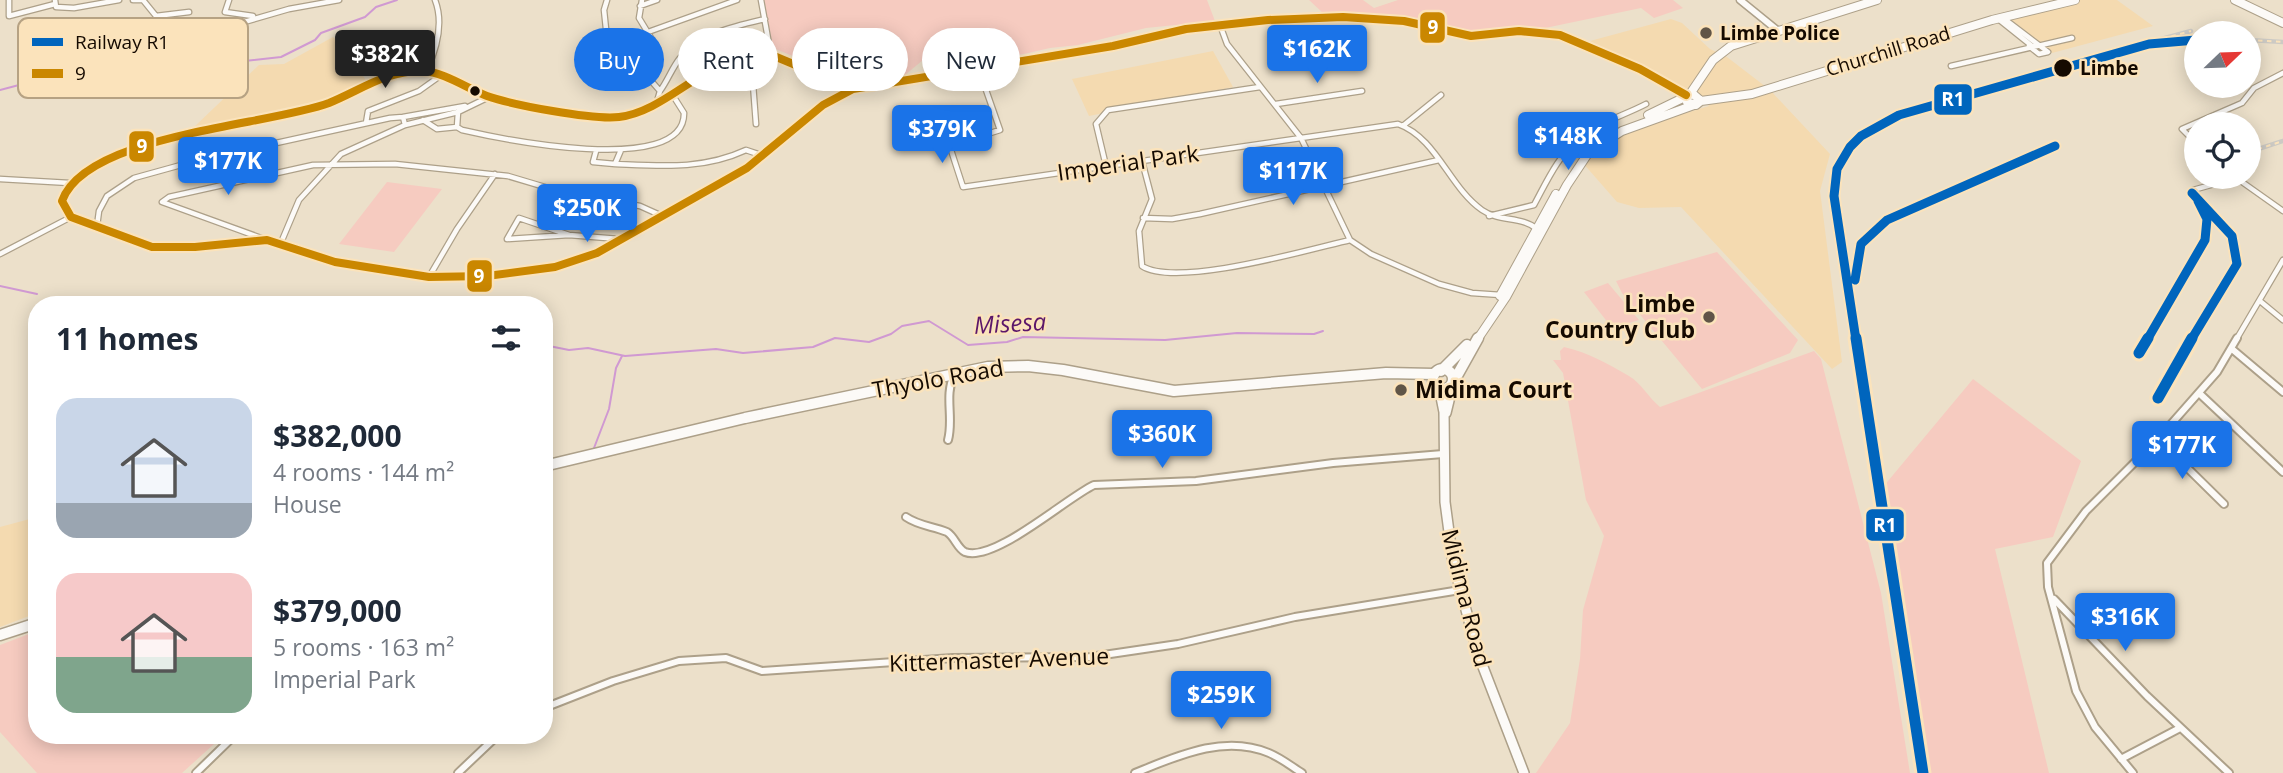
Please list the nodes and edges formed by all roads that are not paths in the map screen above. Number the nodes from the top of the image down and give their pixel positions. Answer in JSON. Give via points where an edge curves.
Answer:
{"nodes":[{"id":1,"x":9,"y":0,"type":"edge"},
{"id":2,"x":119,"y":0,"type":"edge"},
{"id":3,"x":133,"y":0,"type":"edge"},
{"id":4,"x":143,"y":0,"type":"edge"},
{"id":5,"x":229,"y":0,"type":"edge"},
{"id":6,"x":339,"y":0,"type":"edge"},
{"id":7,"x":435,"y":0,"type":"edge"},
{"id":8,"x":607,"y":0,"type":"edge"},
{"id":9,"x":657,"y":0,"type":"edge"},
{"id":10,"x":737,"y":0,"type":"edge"},
{"id":11,"x":761,"y":0,"type":"edge"},
{"id":12,"x":1740,"y":0,"type":"edge"},
{"id":13,"x":1877,"y":0,"type":"edge"},
{"id":14,"x":2075,"y":0,"type":"edge"},
{"id":15,"x":2235,"y":0,"type":"edge"},
{"id":16,"x":292,"y":1,"type":"edge"},
{"id":17,"x":55,"y":2,"type":"edge"},
{"id":18,"x":641,"y":3,"type":"edge"},
{"id":19,"x":291,"y":8,"type":"junction"},
{"id":20,"x":189,"y":12,"type":"dead end"},
{"id":21,"x":256,"y":17,"type":"junction"},
{"id":22,"x":2000,"y":18,"type":"junction"},
{"id":23,"x":765,"y":19,"type":"junction"},
{"id":24,"x":248,"y":20,"type":"edge"},
{"id":25,"x":2283,"y":23,"type":"edge"},
{"id":26,"x":1220,"y":25,"type":"junction"},
{"id":27,"x":605,"y":28,"type":"edge"},
{"id":28,"x":645,"y":28,"type":"edge"},
{"id":29,"x":659,"y":28,"type":"edge"},
{"id":30,"x":766,"y":28,"type":"edge"},
{"id":31,"x":1777,"y":30,"type":"junction"},
{"id":32,"x":2019,"y":32,"type":"junction"},
{"id":33,"x":2072,"y":38,"type":"dead end"},
{"id":34,"x":2039,"y":44,"type":"junction"},
{"id":35,"x":2030,"y":46,"type":"junction"},
{"id":36,"x":1020,"y":63,"type":"edge"},
{"id":37,"x":1951,"y":66,"type":"dead end"},
{"id":38,"x":427,"y":70,"type":"junction"},
{"id":39,"x":2283,"y":74,"type":"edge"},
{"id":40,"x":440,"y":76,"type":"junction"},
{"id":41,"x":1260,"y":87,"type":"junction"},
{"id":42,"x":678,"y":90,"type":"edge"},
{"id":43,"x":754,"y":91,"type":"edge"},
{"id":44,"x":849,"y":91,"type":"edge"},
{"id":45,"x":986,"y":91,"type":"edge"},
{"id":46,"x":1362,"y":91,"type":"dead end"},
{"id":47,"x":660,"y":92,"type":"joint"},
{"id":48,"x":672,"y":94,"type":"junction"},
{"id":49,"x":1441,"y":94,"type":"dead end"},
{"id":50,"x":1687,"y":95,"type":"junction"},
{"id":51,"x":489,"y":97,"type":"junction"},
{"id":52,"x":1699,"y":103,"type":"junction"},
{"id":53,"x":474,"y":104,"type":"junction"},
{"id":54,"x":656,"y":104,"type":"junction"},
{"id":55,"x":1276,"y":104,"type":"junction"},
{"id":56,"x":1646,"y":104,"type":"dead end"},
{"id":57,"x":458,"y":112,"type":"junction"},
{"id":58,"x":2220,"y":112,"type":"edge"},
{"id":59,"x":402,"y":117,"type":"junction"},
{"id":60,"x":423,"y":120,"type":"junction"},
{"id":61,"x":366,"y":123,"type":"junction"},
{"id":62,"x":757,"y":124,"type":"dead end"},
{"id":63,"x":405,"y":125,"type":"junction"},
{"id":64,"x":1404,"y":125,"type":"junction"},
{"id":65,"x":457,"y":127,"type":"junction"},
{"id":66,"x":1301,"y":138,"type":"junction"},
{"id":67,"x":621,"y":150,"type":"junction"},
{"id":68,"x":596,"y":151,"type":"junction"},
{"id":69,"x":764,"y":156,"type":"junction"},
{"id":70,"x":1439,"y":160,"type":"junction"},
{"id":71,"x":1142,"y":162,"type":"junction"},
{"id":72,"x":615,"y":164,"type":"junction"},
{"id":73,"x":329,"y":165,"type":"junction"},
{"id":74,"x":1106,"y":166,"type":"junction"},
{"id":75,"x":495,"y":174,"type":"junction"},
{"id":76,"x":0,"y":179,"type":"edge"},
{"id":77,"x":70,"y":183,"type":"junction"},
{"id":78,"x":1324,"y":188,"type":"junction"},
{"id":79,"x":2196,"y":189,"type":"edge"},
{"id":80,"x":2253,"y":189,"type":"edge"},
{"id":81,"x":2193,"y":190,"type":"dead end"},
{"id":82,"x":2283,"y":211,"type":"edge"},
{"id":83,"x":660,"y":215,"type":"junction"},
{"id":84,"x":1489,"y":216,"type":"junction"},
{"id":85,"x":71,"y":217,"type":"junction"},
{"id":86,"x":1143,"y":218,"type":"junction"},
{"id":87,"x":97,"y":226,"type":"junction"},
{"id":88,"x":1539,"y":231,"type":"junction"},
{"id":89,"x":569,"y":235,"type":"junction"},
{"id":90,"x":619,"y":239,"type":"junction"},
{"id":91,"x":267,"y":240,"type":"junction"},
{"id":92,"x":1350,"y":240,"type":"junction"},
{"id":93,"x":280,"y":246,"type":"junction"},
{"id":94,"x":0,"y":254,"type":"edge"},
{"id":95,"x":2283,"y":260,"type":"edge"},
{"id":96,"x":429,"y":277,"type":"junction"},
{"id":97,"x":1504,"y":296,"type":"junction"},
{"id":98,"x":2260,"y":301,"type":"junction"},
{"id":99,"x":2283,"y":320,"type":"edge"},
{"id":100,"x":2232,"y":349,"type":"junction"},
{"id":101,"x":956,"y":372,"type":"junction"},
{"id":102,"x":1437,"y":372,"type":"junction"},
{"id":103,"x":1380,"y":374,"type":"junction"},
{"id":104,"x":1454,"y":383,"type":"junction"},
{"id":105,"x":1438,"y":386,"type":"junction"},
{"id":106,"x":2283,"y":392,"type":"edge"},
{"id":107,"x":2199,"y":393,"type":"junction"},
{"id":108,"x":1445,"y":415,"type":"junction"},
{"id":109,"x":2158,"y":439,"type":"junction"},
{"id":110,"x":948,"y":440,"type":"dead end"},
{"id":111,"x":1443,"y":454,"type":"junction"},
{"id":112,"x":553,"y":464,"type":"edge"},
{"id":113,"x":2283,"y":472,"type":"edge"},
{"id":114,"x":2224,"y":504,"type":"dead end"},
{"id":115,"x":906,"y":517,"type":"dead end"},
{"id":116,"x":1460,"y":590,"type":"junction"},
{"id":117,"x":2051,"y":597,"type":"junction"},
{"id":118,"x":28,"y":625,"type":"edge"},
{"id":119,"x":0,"y":635,"type":"edge"},
{"id":120,"x":553,"y":704,"type":"edge"},
{"id":121,"x":2180,"y":728,"type":"junction"},
{"id":122,"x":226,"y":744,"type":"edge"},
{"id":123,"x":489,"y":744,"type":"edge"},
{"id":124,"x":2121,"y":759,"type":"junction"},
{"id":125,"x":196,"y":773,"type":"edge"},
{"id":126,"x":458,"y":773,"type":"edge"},
{"id":127,"x":1135,"y":773,"type":"edge"},
{"id":128,"x":1302,"y":773,"type":"edge"},
{"id":129,"x":1524,"y":773,"type":"edge"},
{"id":130,"x":2133,"y":773,"type":"edge"},
{"id":131,"x":2230,"y":773,"type":"edge"}],
"edges":[{"from":1,"to":17,"type":"street","via":[[9,16]]},
{"from":2,"to":17,"type":"street","via":[[74,8],[56,7]]},
{"from":3,"to":4,"type":"street"},
{"from":4,"to":20,"type":"street","via":[[156,16]]},
{"from":5,"to":21,"type":"street","via":[[226,12]]},
{"from":6,"to":19,"type":"street"},
{"from":7,"to":38,"type":"street","via":[[440,18],[438,46]]},
{"from":8,"to":27,"type":"street"},
{"from":9,"to":18,"type":"street"},
{"from":10,"to":29,"type":"street"},
{"from":11,"to":23,"type":"street"},
{"from":12,"to":31,"type":"main road"},
{"from":13,"to":31,"type":"highway"},
{"from":14,"to":22,"type":"highway","name":"Churchill Road"},
{"from":15,"to":25,"type":"highway"},
{"from":16,"to":19,"type":"street"},
{"from":18,"to":28,"type":"street","via":[[639,19]]},
{"from":19,"to":21,"type":"street"},
{"from":21,"to":24,"type":"street"},
{"from":22,"to":32,"type":"street"},
{"from":22,"to":52,"type":"highway","name":"Churchill Road","via":[[1752,94]]},
{"from":23,"to":30,"type":"street"},
{"from":23,"to":47,"type":"street","via":[[692,45]]},
{"from":26,"to":36,"type":"street"},
{"from":26,"to":41,"type":"street","via":[[1227,44]]},
{"from":26,"to":50,"type":"street","via":[[1343,17],[1404,21],[1471,36],[1535,31],[1596,49]]},
{"from":31,"to":50,"type":"highway","via":[[1722,52]]},
{"from":32,"to":34,"type":"street"},
{"from":32,"to":35,"type":"street"},
{"from":33,"to":34,"type":"street"},
{"from":34,"to":35,"type":"street"},
{"from":34,"to":35,"type":"street","via":[[2048,52],[2039,54]]},
{"from":35,"to":37,"type":"street"},
{"from":38,"to":40,"type":"street"},
{"from":38,"to":77,"type":"street","via":[[376,79],[328,103],[144,146],[97,164]]},
{"from":39,"to":58,"type":"street","via":[[2254,88],[2242,103]]},
{"from":40,"to":51,"type":"street"},
{"from":40,"to":61,"type":"street","via":[[419,91],[368,111]]},
{"from":41,"to":55,"type":"street"},
{"from":41,"to":74,"type":"street","via":[[1108,110],[1096,124]]},
{"from":42,"to":48,"type":"street"},
{"from":43,"to":62,"type":"street"},
{"from":44,"to":69,"type":"street","via":[[823,105]]},
{"from":45,"to":74,"type":"street","name":"Imperial Park","via":[[1000,130],[952,145],[963,187]]},
{"from":46,"to":55,"type":"street"},
{"from":47,"to":54,"type":"street"},
{"from":48,"to":54,"type":"street"},
{"from":48,"to":67,"type":"street","via":[[685,115],[675,133],[655,143]]},
{"from":49,"to":64,"type":"street"},
{"from":50,"to":52,"type":"highway","via":[[1687,102]]},
{"from":50,"to":88,"type":"highway","name":"Churchill Road","via":[[1585,150]]},
{"from":51,"to":53,"type":"street"},
{"from":51,"to":54,"type":"street","via":[[609,117],[633,114]]},
{"from":52,"to":88,"type":"highway","name":"Churchill Road","via":[[1622,131],[1589,152]]},
{"from":53,"to":57,"type":"street"},
{"from":53,"to":59,"type":"street"},
{"from":55,"to":66,"type":"street"},
{"from":56,"to":84,"type":"street","via":[[1574,143],[1534,205]]},
{"from":57,"to":60,"type":"street"},
{"from":57,"to":65,"type":"street"},
{"from":59,"to":61,"type":"street"},
{"from":59,"to":63,"type":"street"},
{"from":60,"to":63,"type":"street"},
{"from":60,"to":65,"type":"street","via":[[437,129]]},
{"from":61,"to":87,"type":"street","via":[[136,177],[107,197]]},
{"from":63,"to":73,"type":"street","via":[[356,146]]},
{"from":64,"to":66,"type":"street","name":"Imperial Park"},
{"from":64,"to":70,"type":"street"},
{"from":65,"to":68,"type":"street","via":[[516,141]]},
{"from":66,"to":71,"type":"street","name":"Imperial Park"},
{"from":66,"to":78,"type":"street"},
{"from":67,"to":68,"type":"street"},
{"from":67,"to":72,"type":"street"},
{"from":68,"to":72,"type":"street","via":[[593,162]]},
{"from":69,"to":72,"type":"street","via":[[746,150],[698,167]]},
{"from":69,"to":83,"type":"street"},
{"from":70,"to":78,"type":"street"},
{"from":70,"to":84,"type":"street"},
{"from":71,"to":74,"type":"street","name":"Imperial Park"},
{"from":71,"to":86,"type":"street","via":[[1152,199]]},
{"from":73,"to":75,"type":"street","via":[[395,164]]},
{"from":73,"to":91,"type":"street","via":[[189,192],[162,202]]},
{"from":73,"to":93,"type":"street","via":[[297,204]]},
{"from":75,"to":83,"type":"street","via":[[640,206]]},
{"from":75,"to":96,"type":"street"},
{"from":76,"to":77,"type":"street"},
{"from":77,"to":85,"type":"street","via":[[62,201]]},
{"from":78,"to":86,"type":"street","via":[[1172,219]]},
{"from":78,"to":92,"type":"street"},
{"from":79,"to":81,"type":"street"},
{"from":80,"to":82,"type":"street"},
{"from":83,"to":90,"type":"street"},
{"from":84,"to":88,"type":"street","via":[[1528,222]]},
{"from":85,"to":87,"type":"street"},
{"from":85,"to":94,"type":"street"},
{"from":86,"to":92,"type":"street","via":[[1141,264],[1160,274],[1221,270]]},
{"from":87,"to":91,"type":"street","via":[[152,247]]},
{"from":88,"to":97,"type":"highway","name":"Churchill Road"},
{"from":89,"to":89,"type":"street","via":[[519,218],[507,239]]},
{"from":89,"to":90,"type":"street"},
{"from":90,"to":96,"type":"street","via":[[584,259],[555,267],[487,276]]},
{"from":91,"to":93,"type":"street"},
{"from":92,"to":97,"type":"street","via":[[1438,284]]},
{"from":93,"to":96,"type":"street","via":[[335,262]]},
{"from":95,"to":98,"type":"street"},
{"from":97,"to":102,"type":"highway","name":"Churchill Road","via":[[1465,349]]},
{"from":97,"to":104,"type":"highway","name":"Churchill Road"},
{"from":98,"to":99,"type":"street"},
{"from":98,"to":100,"type":"street"},
{"from":100,"to":106,"type":"street"},
{"from":100,"to":107,"type":"street"},
{"from":101,"to":103,"type":"highway","name":"Thyolo Road","via":[[1037,367],[1174,391]]},
{"from":101,"to":110,"type":"street","via":[[948,387]]},
{"from":101,"to":112,"type":"highway","name":"Thyolo Road"},
{"from":102,"to":103,"type":"highway","name":"Thyolo Road"},
{"from":102,"to":104,"type":"highway","via":[[1452,375]]},
{"from":102,"to":105,"type":"highway","via":[[1433,381]]},
{"from":103,"to":105,"type":"highway","name":"Thyolo Road"},
{"from":104,"to":105,"type":"highway"},
{"from":104,"to":108,"type":"main road","name":"Midima Road"},
{"from":105,"to":108,"type":"main road","name":"Midima Road"},
{"from":107,"to":109,"type":"street"},
{"from":107,"to":113,"type":"street"},
{"from":108,"to":111,"type":"main road","name":"Midima Road"},
{"from":109,"to":114,"type":"street"},
{"from":109,"to":117,"type":"street","via":[[2086,511],[2052,554],[2045,573]]},
{"from":111,"to":115,"type":"street","via":[[1196,481],[1094,485],[1024,534],[975,554],[961,551],[945,531],[917,526]]},
{"from":111,"to":116,"type":"main road","name":"Midima Road","via":[[1446,513]]},
{"from":116,"to":120,"type":"street","name":"Kittermaster Avenue","via":[[1307,615],[1178,645],[1090,657],[953,658],[762,671],[726,658],[679,661]]},
{"from":116,"to":129,"type":"main road","name":"Midima Road","via":[[1477,657]]},
{"from":117,"to":121,"type":"street"},
{"from":117,"to":124,"type":"street","via":[[2076,691],[2095,727]]},
{"from":118,"to":119,"type":"highway"},
{"from":121,"to":124,"type":"street"},
{"from":121,"to":131,"type":"street"},
{"from":122,"to":125,"type":"street"},
{"from":123,"to":126,"type":"street"},
{"from":124,"to":130,"type":"street"},
{"from":127,"to":128,"type":"street","via":[[1207,747],[1235,745],[1271,754]]}]}
